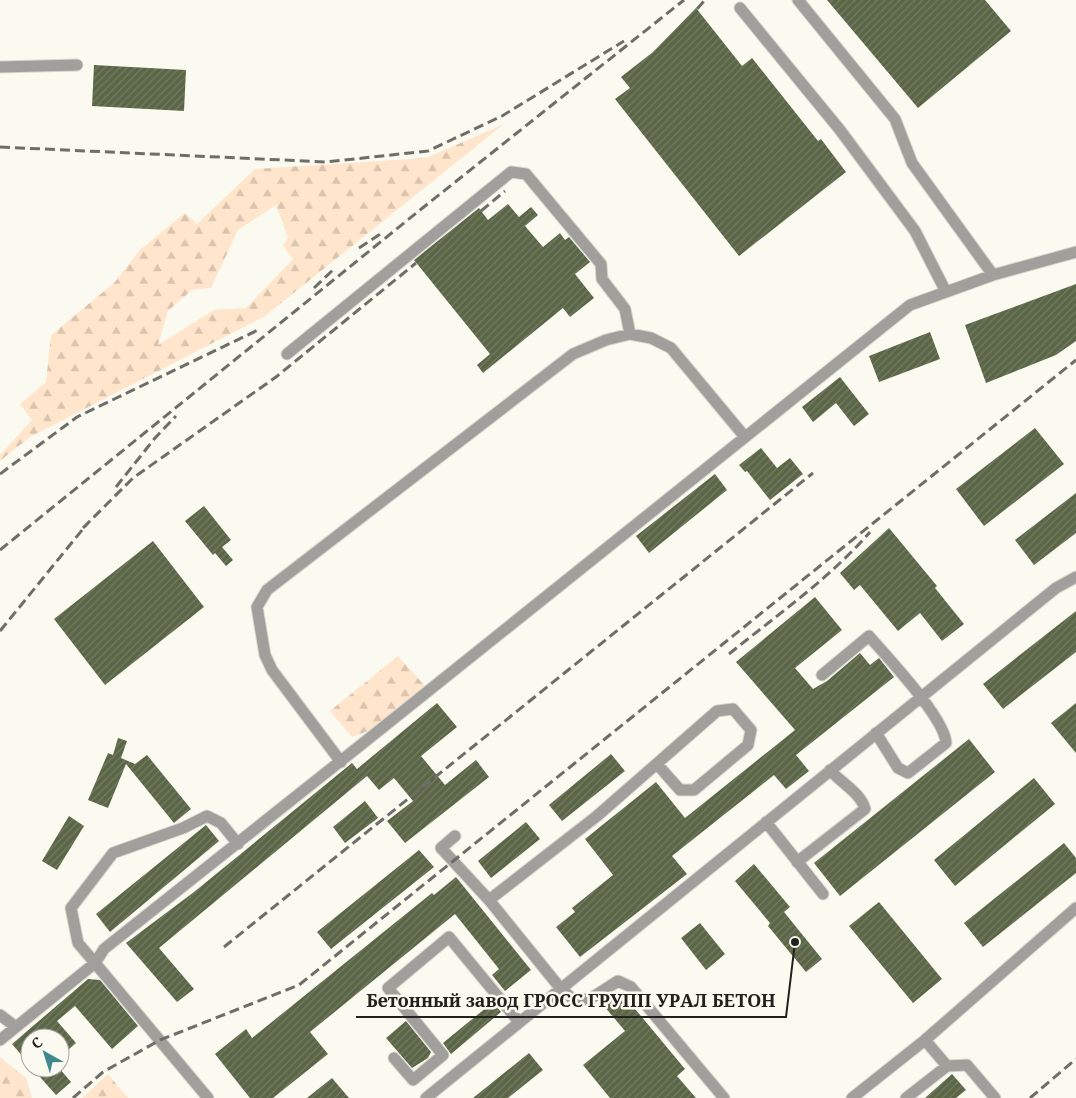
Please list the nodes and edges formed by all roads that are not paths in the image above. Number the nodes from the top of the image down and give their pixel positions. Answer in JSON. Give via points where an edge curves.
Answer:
{"nodes":[{"id":1,"x":798,"y":0,"type":"edge"},
{"id":2,"x":740,"y":8,"type":"dead end"},
{"id":3,"x":0,"y":66,"type":"edge"},
{"id":4,"x":77,"y":66,"type":"dead end"},
{"id":5,"x":1076,"y":252,"type":"edge"},
{"id":6,"x":993,"y":275,"type":"junction"},
{"id":7,"x":945,"y":290,"type":"junction"},
{"id":8,"x":630,"y":334,"type":"junction"},
{"id":9,"x":288,"y":354,"type":"dead end"},
{"id":10,"x":745,"y":437,"type":"junction"},
{"id":11,"x":1076,"y":577,"type":"edge"},
{"id":12,"x":822,"y":675,"type":"dead end"},
{"id":13,"x":920,"y":697,"type":"junction"},
{"id":14,"x":876,"y":733,"type":"junction"},
{"id":15,"x":341,"y":762,"type":"junction"},
{"id":16,"x":657,"y":764,"type":"junction"},
{"id":17,"x":830,"y":770,"type":"junction"},
{"id":18,"x":766,"y":822,"type":"junction"},
{"id":19,"x":455,"y":836,"type":"dead end"},
{"id":20,"x":238,"y":844,"type":"junction"},
{"id":21,"x":797,"y":862,"type":"junction"},
{"id":22,"x":823,"y":894,"type":"dead end"},
{"id":23,"x":489,"y":900,"type":"junction"},
{"id":24,"x":1076,"y":908,"type":"edge"},
{"id":25,"x":95,"y":963,"type":"junction"},
{"id":26,"x":561,"y":989,"type":"junction"},
{"id":27,"x":0,"y":1015,"type":"edge"},
{"id":28,"x":519,"y":1022,"type":"junction"},
{"id":29,"x":16,"y":1027,"type":"junction"},
{"id":30,"x":0,"y":1040,"type":"edge"},
{"id":31,"x":925,"y":1040,"type":"junction"},
{"id":32,"x":394,"y":1058,"type":"dead end"},
{"id":33,"x":947,"y":1066,"type":"junction"},
{"id":34,"x":208,"y":1098,"type":"edge"},
{"id":35,"x":426,"y":1098,"type":"edge"},
{"id":36,"x":724,"y":1098,"type":"edge"},
{"id":37,"x":852,"y":1098,"type":"edge"},
{"id":38,"x":906,"y":1098,"type":"edge"},
{"id":39,"x":995,"y":1098,"type":"edge"}],
"edges":[{"from":1,"to":6,"type":"lane","via":[[895,119],[912,163]]},
{"from":2,"to":7,"type":"lane","via":[[840,130],[915,231]]},
{"from":3,"to":4,"type":"lane"},
{"from":5,"to":6,"type":"lane"},
{"from":6,"to":7,"type":"lane"},
{"from":7,"to":10,"type":"lane","via":[[910,305]]},
{"from":8,"to":9,"type":"lane","via":[[625,309],[602,279],[601,264],[526,174],[511,172]]},
{"from":8,"to":10,"type":"lane","via":[[652,338],[671,348]]},
{"from":8,"to":15,"type":"lane","via":[[573,354],[267,590],[257,606],[265,655],[272,670]]},
{"from":10,"to":15,"type":"lane"},
{"from":11,"to":13,"type":"lane","via":[[1056,588]]},
{"from":12,"to":13,"type":"lane","via":[[869,636]]},
{"from":13,"to":14,"type":"lane"},
{"from":13,"to":14,"type":"lane","via":[[946,734],[946,742],[908,774],[898,768]]},
{"from":14,"to":17,"type":"lane"},
{"from":15,"to":20,"type":"lane"},
{"from":16,"to":16,"type":"lane","via":[[717,711],[733,709],[751,730],[748,745],[694,790],[680,790]]},
{"from":16,"to":23,"type":"lane","via":[[597,816]]},
{"from":17,"to":18,"type":"lane"},
{"from":17,"to":21,"type":"lane","via":[[862,800],[865,809]]},
{"from":18,"to":21,"type":"lane"},
{"from":18,"to":26,"type":"lane"},
{"from":19,"to":23,"type":"lane","via":[[441,848]]},
{"from":20,"to":25,"type":"lane","via":[[104,949]]},
{"from":20,"to":25,"type":"lane","via":[[221,823],[207,816],[113,853],[71,908],[78,943]]},
{"from":21,"to":22,"type":"lane"},
{"from":23,"to":26,"type":"lane"},
{"from":24,"to":31,"type":"lane"},
{"from":25,"to":29,"type":"lane"},
{"from":25,"to":34,"type":"lane"},
{"from":26,"to":28,"type":"lane"},
{"from":26,"to":36,"type":"lane","via":[[574,1000],[590,999],[618,981],[631,987]]},
{"from":27,"to":29,"type":"lane"},
{"from":28,"to":32,"type":"lane","via":[[449,937],[388,988],[442,1055],[412,1080]]},
{"from":28,"to":35,"type":"lane"},
{"from":29,"to":30,"type":"lane"},
{"from":31,"to":33,"type":"lane"},
{"from":31,"to":37,"type":"lane"},
{"from":33,"to":38,"type":"lane"},
{"from":33,"to":39,"type":"lane","via":[[967,1065]]}]}
